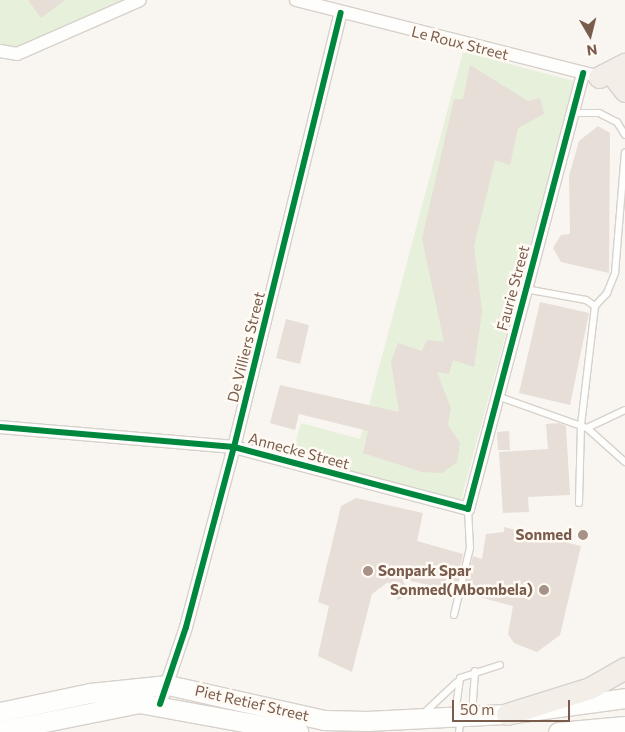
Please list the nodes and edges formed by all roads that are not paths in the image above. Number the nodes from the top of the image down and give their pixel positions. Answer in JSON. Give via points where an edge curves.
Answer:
{"nodes":[{"id":1,"x":140,"y":0,"type":"edge"},
{"id":2,"x":296,"y":0,"type":"edge"},
{"id":3,"x":341,"y":13,"type":"junction"},
{"id":4,"x":0,"y":51,"type":"edge"},
{"id":5,"x":612,"y":78,"type":"edge"},
{"id":6,"x":574,"y":113,"type":"junction"},
{"id":7,"x":625,"y":135,"type":"edge"},
{"id":8,"x":625,"y":152,"type":"edge"},
{"id":9,"x":525,"y":289,"type":"junction"},
{"id":10,"x":595,"y":306,"type":"junction"},
{"id":11,"x":497,"y":396,"type":"junction"},
{"id":12,"x":625,"y":410,"type":"edge"},
{"id":13,"x":0,"y":427,"type":"edge"},
{"id":14,"x":584,"y":427,"type":"junction"},
{"id":15,"x":234,"y":447,"type":"junction"},
{"id":16,"x":625,"y":462,"type":"edge"},
{"id":17,"x":579,"y":503,"type":"dead end"},
{"id":18,"x":468,"y":509,"type":"junction"},
{"id":19,"x":454,"y":615,"type":"dead end"},
{"id":20,"x":500,"y":665,"type":"dead end"},
{"id":21,"x":625,"y":668,"type":"edge"},
{"id":22,"x":475,"y":671,"type":"junction"},
{"id":23,"x":460,"y":678,"type":"junction"},
{"id":24,"x":168,"y":684,"type":"junction"},
{"id":25,"x":625,"y":698,"type":"edge"},
{"id":26,"x":160,"y":704,"type":"junction"},
{"id":27,"x":0,"y":712,"type":"edge"},
{"id":28,"x":506,"y":714,"type":"junction"},
{"id":29,"x":418,"y":719,"type":"junction"},
{"id":30,"x":462,"y":720,"type":"edge"},
{"id":31,"x":625,"y":726,"type":"edge"},
{"id":32,"x":0,"y":731,"type":"edge"},
{"id":33,"x":298,"y":732,"type":"edge"},
{"id":34,"x":558,"y":732,"type":"edge"}],
"edges":[{"from":1,"to":4,"type":"street","via":[[17,54]]},
{"from":2,"to":3,"type":"street","name":"Le Roux Street"},
{"from":3,"to":5,"type":"street","name":"Le Roux Street"},
{"from":3,"to":15,"type":"street","name":"De Villiers Street"},
{"from":5,"to":6,"type":"street","name":"Faurie Street"},
{"from":6,"to":7,"type":"lane","via":[[599,113],[617,122]]},
{"from":6,"to":9,"type":"street","name":"Faurie Street"},
{"from":8,"to":10,"type":"lane","via":[[615,273],[607,293]]},
{"from":9,"to":10,"type":"lane","via":[[586,300]]},
{"from":9,"to":11,"type":"street","name":"Faurie Street"},
{"from":10,"to":14,"type":"lane"},
{"from":11,"to":14,"type":"lane"},
{"from":11,"to":18,"type":"street","name":"Faurie Street"},
{"from":12,"to":14,"type":"lane"},
{"from":13,"to":15,"type":"street","name":"Annecke Street"},
{"from":14,"to":16,"type":"lane"},
{"from":14,"to":17,"type":"lane"},
{"from":15,"to":18,"type":"street","name":"Annecke Street"},
{"from":15,"to":24,"type":"street","name":"De Villiers Street"},
{"from":18,"to":19,"type":"lane","via":[[470,548]]},
{"from":20,"to":22,"type":"lane"},
{"from":21,"to":28,"type":"main road","via":[[590,688]]},
{"from":22,"to":23,"type":"lane"},
{"from":22,"to":30,"type":"lane"},
{"from":23,"to":29,"type":"lane"},
{"from":23,"to":30,"type":"lane","via":[[455,689]]},
{"from":24,"to":26,"type":"street","name":"De Villiers Street"},
{"from":24,"to":27,"type":"street","name":"Piet Retief Street","via":[[90,692]]},
{"from":24,"to":29,"type":"street","name":"Piet Retief Street","via":[[324,720]]},
{"from":25,"to":28,"type":"street","name":"Piet Retief Street"},
{"from":26,"to":32,"type":"street","name":"Piet Retief Street","via":[[102,707]]},
{"from":26,"to":33,"type":"street","name":"Piet Retief Street"},
{"from":28,"to":30,"type":"street","name":"Piet Retief Street"},
{"from":29,"to":30,"type":"street","name":"Piet Retief Street"},
{"from":31,"to":34,"type":"street"}]}
